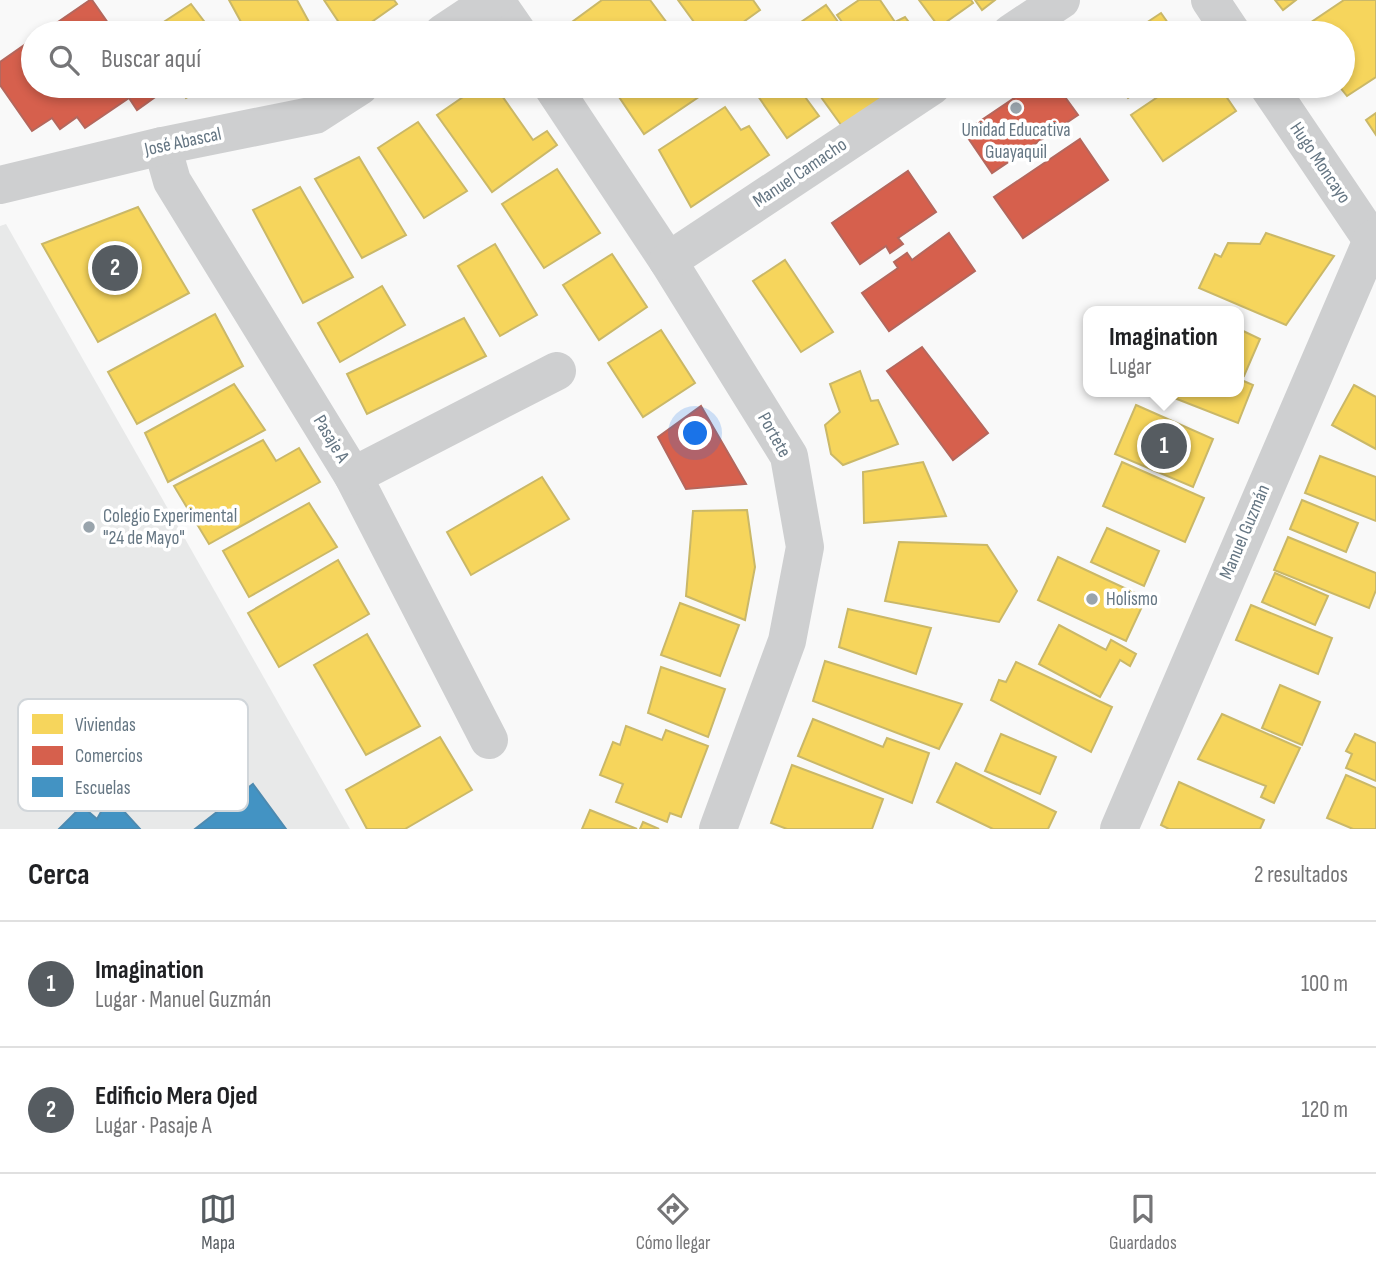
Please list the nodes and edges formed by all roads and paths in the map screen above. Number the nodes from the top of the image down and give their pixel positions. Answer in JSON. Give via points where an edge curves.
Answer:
{"nodes":[{"id":1,"x":494,"y":0,"type":"edge"},
{"id":2,"x":1061,"y":0,"type":"edge"},
{"id":3,"x":1210,"y":0,"type":"edge"},
{"id":4,"x":462,"y":21,"type":"edge"},
{"id":5,"x":509,"y":21,"type":"edge"},
{"id":6,"x":1029,"y":21,"type":"edge"},
{"id":7,"x":1224,"y":21,"type":"edge"},
{"id":8,"x":341,"y":98,"type":"edge"},
{"id":9,"x":560,"y":98,"type":"edge"},
{"id":10,"x":914,"y":98,"type":"edge"},
{"id":11,"x":1276,"y":98,"type":"edge"},
{"id":12,"x":162,"y":146,"type":"junction"},
{"id":13,"x":0,"y":185,"type":"edge"},
{"id":14,"x":1374,"y":239,"type":"edge"},
{"id":15,"x":668,"y":261,"type":"junction"},
{"id":16,"x":557,"y":371,"type":"dead end"},
{"id":17,"x":354,"y":476,"type":"junction"},
{"id":18,"x":489,"y":740,"type":"dead end"},
{"id":19,"x":718,"y":829,"type":"edge"},
{"id":20,"x":1119,"y":829,"type":"edge"}],
"edges":[{"from":1,"to":4,"type":"street"},
{"from":1,"to":5,"type":"street"},
{"from":2,"to":6,"type":"street"},
{"from":3,"to":7,"type":"street"},
{"from":8,"to":12,"type":"street","name":"José Abascal","via":[[315,115]]},
{"from":9,"to":15,"type":"street","name":"Portete"},
{"from":10,"to":15,"type":"street","name":"Manuel Camacho"},
{"from":11,"to":14,"type":"street","name":"Hugo Moncayo"},
{"from":12,"to":13,"type":"street","name":"José Abascal"},
{"from":12,"to":17,"type":"street","name":"Pasaje A","via":[[173,181]]},
{"from":14,"to":20,"type":"street","name":"Manuel Guzmán"},
{"from":15,"to":19,"type":"street","name":"Portete","via":[[789,457],[805,547],[787,641]]},
{"from":16,"to":17,"type":"street"},
{"from":17,"to":18,"type":"street","name":"Pasaje A"}]}
